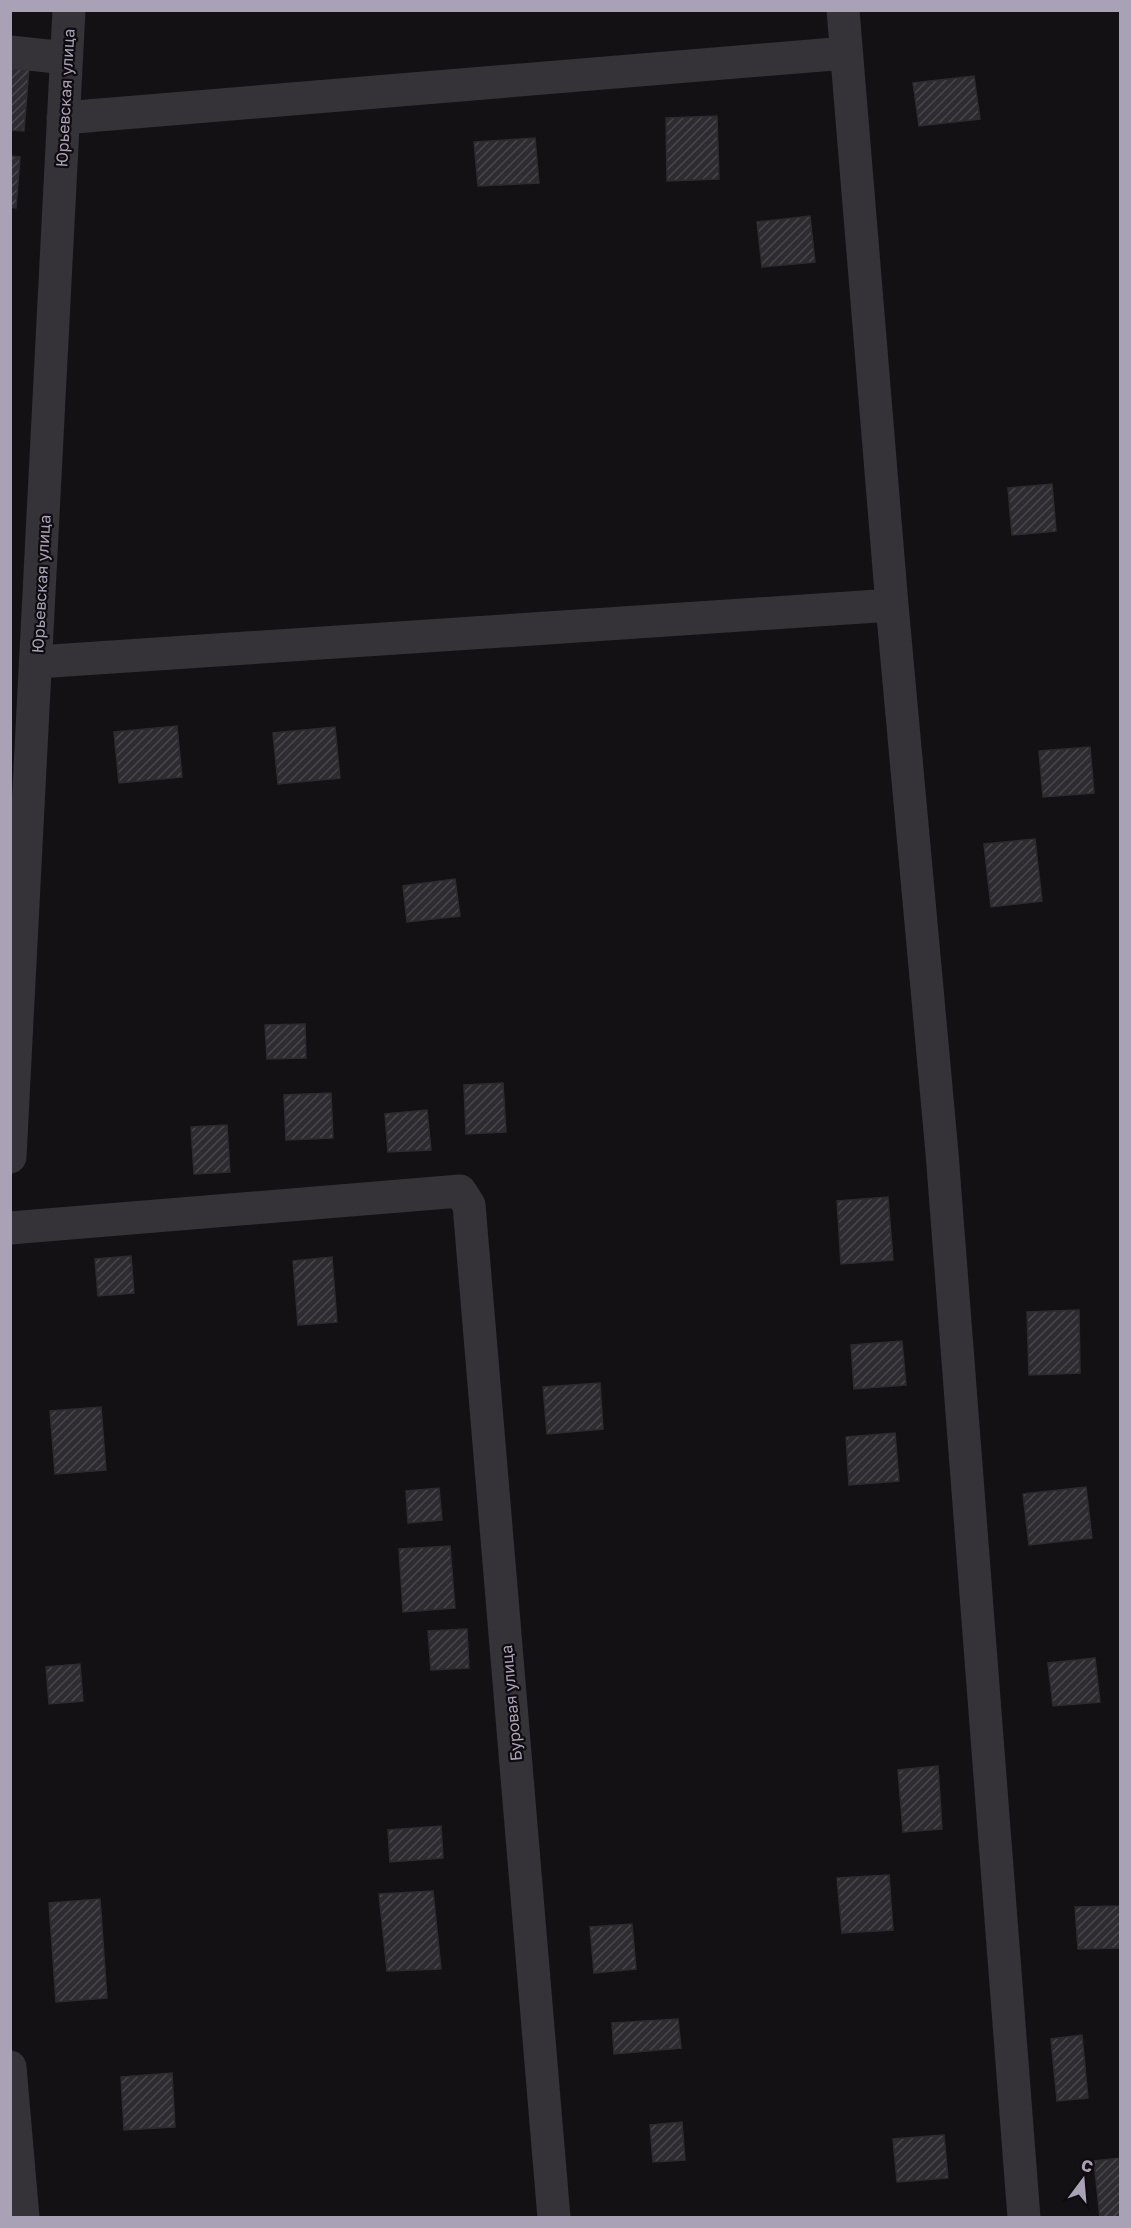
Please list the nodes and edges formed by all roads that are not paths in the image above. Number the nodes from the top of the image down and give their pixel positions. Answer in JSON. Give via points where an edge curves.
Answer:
{"nodes":[{"id":1,"x":69,"y":10,"type":"edge"},
{"id":2,"x":843,"y":10,"type":"edge"},
{"id":3,"x":10,"y":52,"type":"edge"},
{"id":4,"x":846,"y":53,"type":"junction"},
{"id":5,"x":66,"y":58,"type":"junction"},
{"id":6,"x":63,"y":118,"type":"junction"},
{"id":7,"x":892,"y":605,"type":"junction"},
{"id":8,"x":37,"y":662,"type":"junction"},
{"id":9,"x":10,"y":1157,"type":"edge"},
{"id":10,"x":10,"y":1228,"type":"edge"},
{"id":11,"x":10,"y":2067,"type":"edge"},
{"id":12,"x":23,"y":2217,"type":"edge"},
{"id":13,"x":554,"y":2217,"type":"edge"},
{"id":14,"x":1024,"y":2217,"type":"edge"}],
"edges":[{"from":1,"to":5,"type":"street","name":"Юрьевская улица"},
{"from":2,"to":4,"type":"street"},
{"from":3,"to":5,"type":"street"},
{"from":4,"to":6,"type":"street"},
{"from":4,"to":7,"type":"street"},
{"from":5,"to":6,"type":"street","name":"Юрьевская улица"},
{"from":6,"to":8,"type":"street","name":"Юрьевская улица"},
{"from":7,"to":8,"type":"street"},
{"from":7,"to":14,"type":"street","via":[[942,1152]]},
{"from":8,"to":9,"type":"street","name":"Юрьевская улица"},
{"from":10,"to":13,"type":"street","name":"Буровая улица","via":[[460,1191],[469,1205]]},
{"from":11,"to":12,"type":"street"}]}
